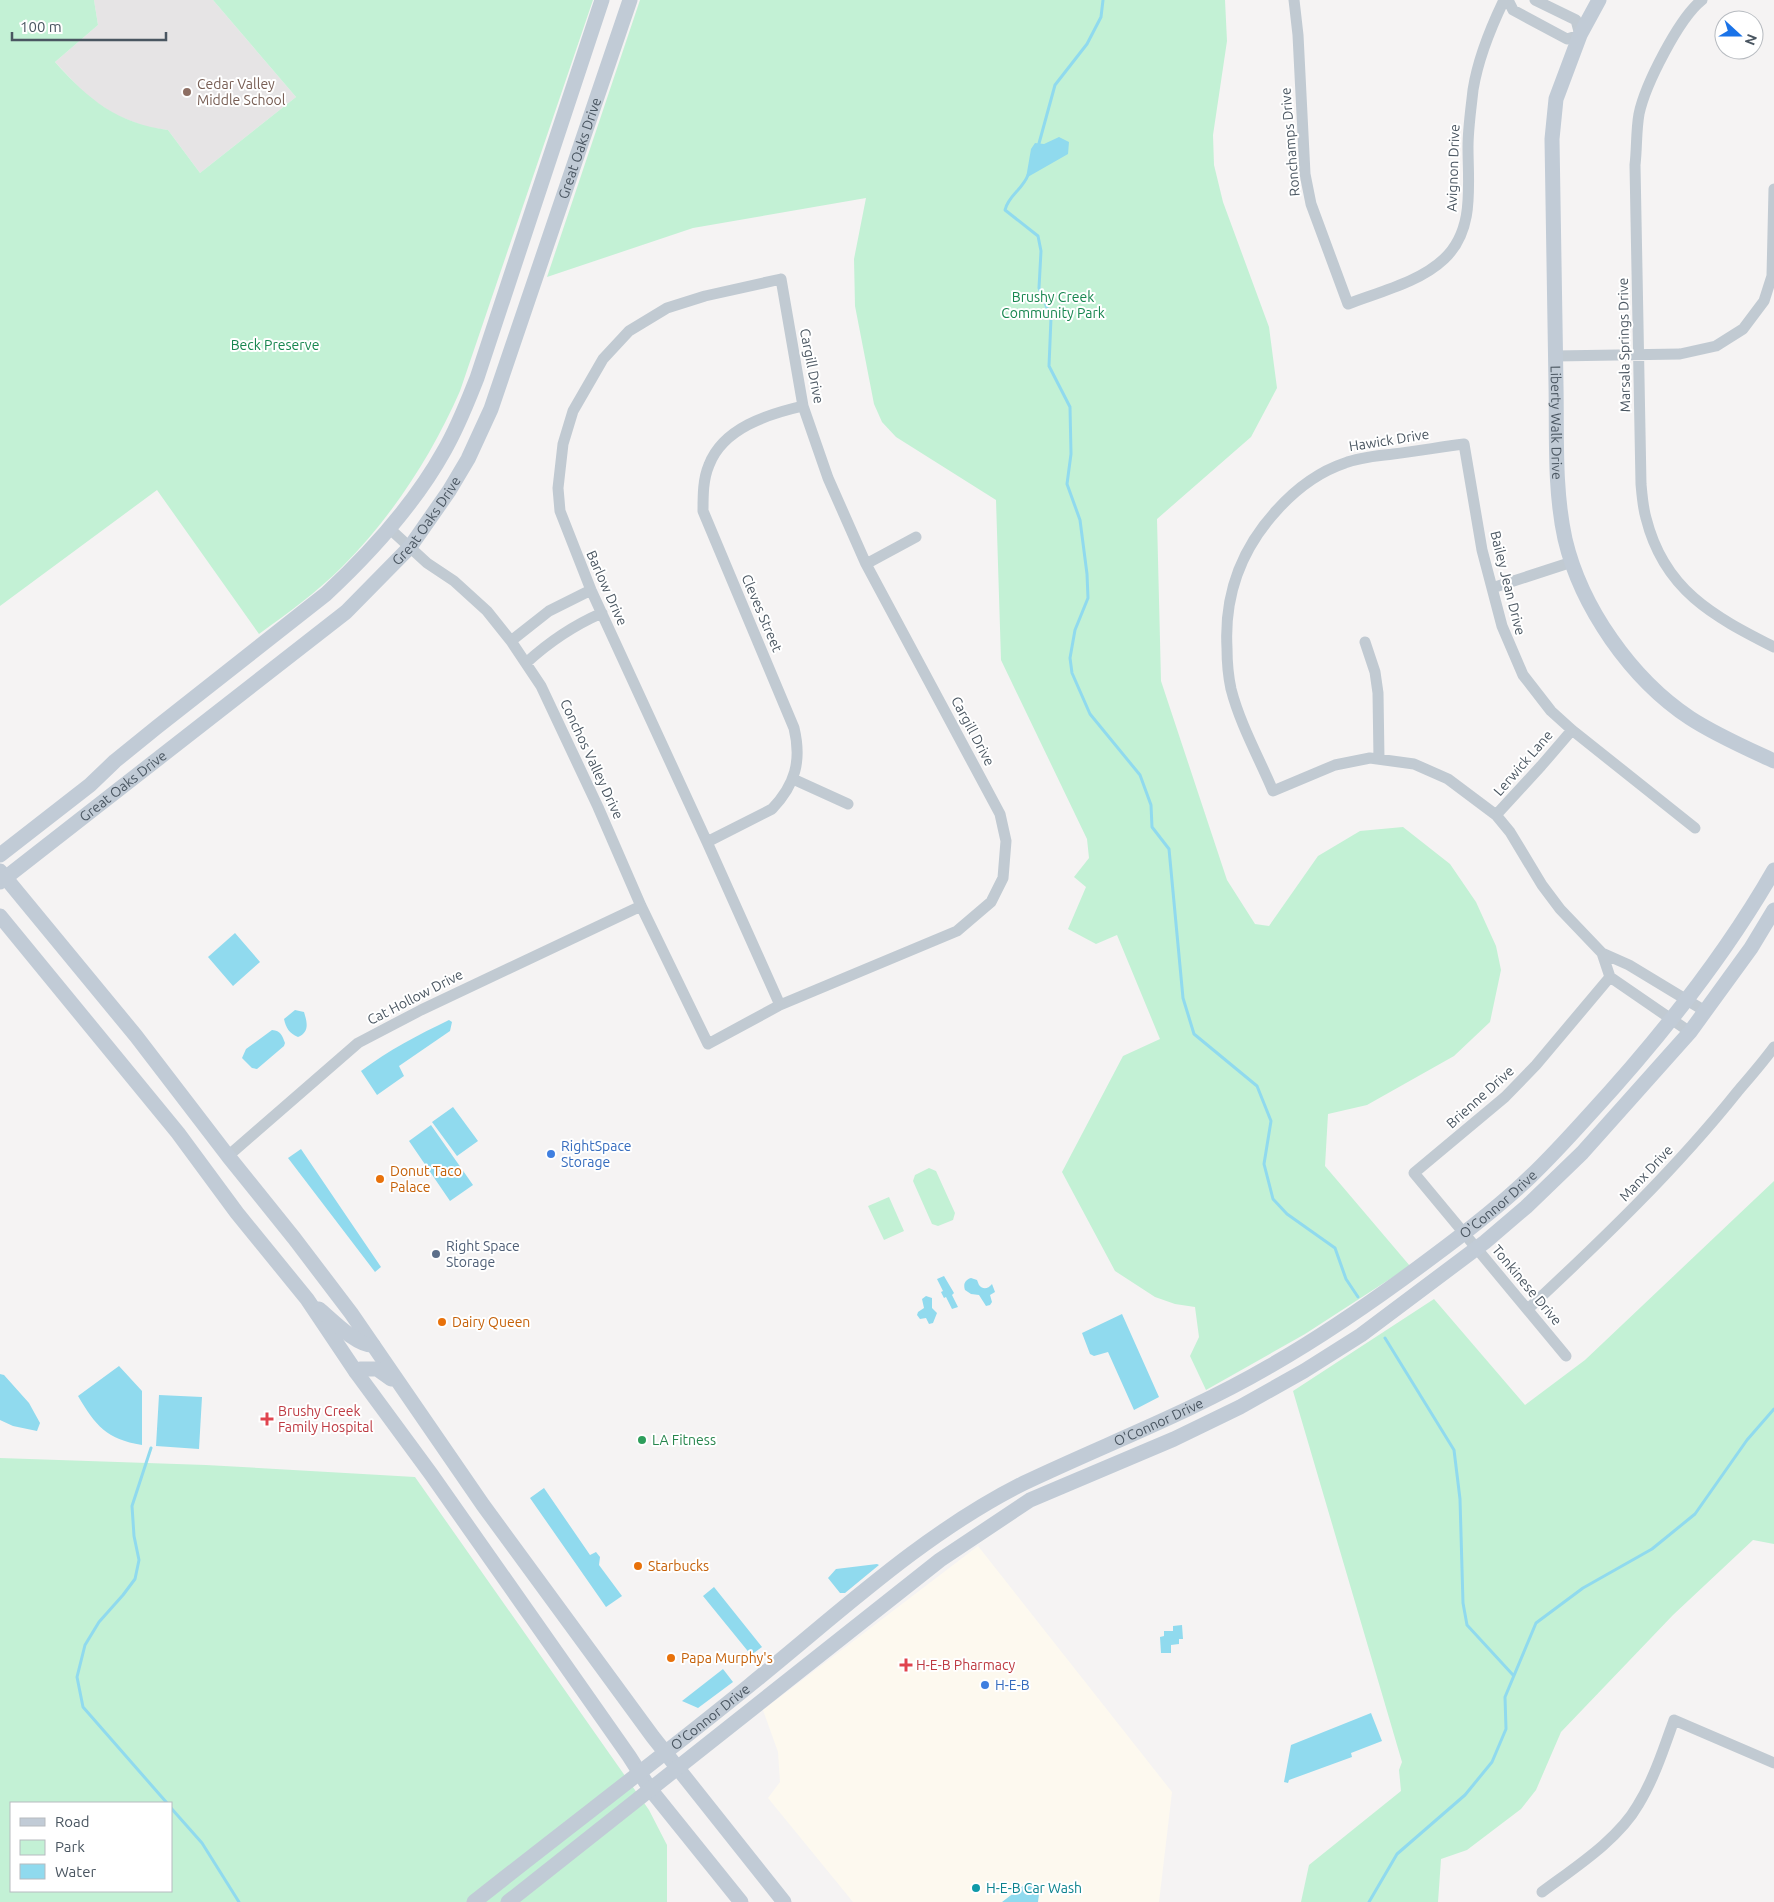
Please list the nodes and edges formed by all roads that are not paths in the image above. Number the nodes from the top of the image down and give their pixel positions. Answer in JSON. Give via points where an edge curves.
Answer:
{"nodes":[{"id":1,"x":602,"y":0,"type":"edge"},
{"id":2,"x":630,"y":0,"type":"edge"},
{"id":3,"x":1294,"y":0,"type":"edge"},
{"id":4,"x":1504,"y":0,"type":"edge"},
{"id":5,"x":1508,"y":0,"type":"edge"},
{"id":6,"x":1535,"y":0,"type":"edge"},
{"id":7,"x":1599,"y":0,"type":"edge"},
{"id":8,"x":1702,"y":0,"type":"edge"},
{"id":9,"x":1580,"y":36,"type":"junction"},
{"id":10,"x":1774,"y":189,"type":"edge"},
{"id":11,"x":781,"y":279,"type":"joint"},
{"id":12,"x":1348,"y":304,"type":"joint"},
{"id":13,"x":1555,"y":356,"type":"junction"},
{"id":14,"x":1639,"y":356,"type":"junction"},
{"id":15,"x":803,"y":406,"type":"junction"},
{"id":16,"x":1464,"y":444,"type":"joint"},
{"id":17,"x":390,"y":529,"type":"junction"},
{"id":18,"x":916,"y":536,"type":"dead end"},
{"id":19,"x":410,"y":547,"type":"junction"},
{"id":20,"x":1572,"y":562,"type":"junction"},
{"id":21,"x":866,"y":564,"type":"junction"},
{"id":22,"x":1492,"y":588,"type":"junction"},
{"id":23,"x":591,"y":590,"type":"junction"},
{"id":24,"x":602,"y":614,"type":"junction"},
{"id":25,"x":511,"y":641,"type":"junction"},
{"id":26,"x":1365,"y":642,"type":"dead end"},
{"id":27,"x":1774,"y":647,"type":"edge"},
{"id":28,"x":526,"y":662,"type":"junction"},
{"id":29,"x":1572,"y":730,"type":"junction"},
{"id":30,"x":1379,"y":759,"type":"junction"},
{"id":31,"x":1774,"y":761,"type":"edge"},
{"id":32,"x":793,"y":779,"type":"junction"},
{"id":33,"x":848,"y":804,"type":"dead end"},
{"id":34,"x":1496,"y":815,"type":"junction"},
{"id":35,"x":1695,"y":828,"type":"dead end"},
{"id":36,"x":707,"y":842,"type":"junction"},
{"id":37,"x":0,"y":855,"type":"edge"},
{"id":38,"x":1774,"y":870,"type":"edge"},
{"id":39,"x":2,"y":877,"type":"edge"},
{"id":40,"x":641,"y":906,"type":"junction"},
{"id":41,"x":1774,"y":910,"type":"edge"},
{"id":42,"x":0,"y":916,"type":"edge"},
{"id":43,"x":1602,"y":953,"type":"junction"},
{"id":44,"x":1610,"y":977,"type":"junction"},
{"id":45,"x":1686,"y":999,"type":"junction"},
{"id":46,"x":780,"y":1005,"type":"junction"},
{"id":47,"x":1705,"y":1011,"type":"junction"},
{"id":48,"x":1672,"y":1018,"type":"junction"},
{"id":49,"x":1690,"y":1032,"type":"junction"},
{"id":50,"x":708,"y":1044,"type":"joint"},
{"id":51,"x":1774,"y":1049,"type":"edge"},
{"id":52,"x":228,"y":1156,"type":"junction"},
{"id":53,"x":1465,"y":1233,"type":"junction"},
{"id":54,"x":1477,"y":1248,"type":"junction"},
{"id":55,"x":306,"y":1299,"type":"junction"},
{"id":56,"x":1528,"y":1309,"type":"junction"},
{"id":57,"x":373,"y":1345,"type":"junction"},
{"id":58,"x":1566,"y":1356,"type":"dead end"},
{"id":59,"x":356,"y":1372,"type":"junction"},
{"id":60,"x":400,"y":1386,"type":"junction"},
{"id":61,"x":949,"y":1528,"type":"junction"},
{"id":62,"x":838,"y":1613,"type":"junction"},
{"id":63,"x":851,"y":1631,"type":"junction"},
{"id":64,"x":789,"y":1680,"type":"junction"},
{"id":65,"x":665,"y":1753,"type":"junction"},
{"id":66,"x":1774,"y":1763,"type":"edge"},
{"id":67,"x":678,"y":1768,"type":"junction"},
{"id":68,"x":639,"y":1772,"type":"junction"},
{"id":69,"x":650,"y":1789,"type":"junction"},
{"id":70,"x":1542,"y":1892,"type":"dead end"},
{"id":71,"x":474,"y":1902,"type":"edge"},
{"id":72,"x":508,"y":1902,"type":"edge"},
{"id":73,"x":741,"y":1902,"type":"edge"},
{"id":74,"x":784,"y":1902,"type":"edge"}],
"edges":[{"from":1,"to":17,"type":"main road","name":"Great Oaks Drive","via":[[477,378],[436,465]]},
{"from":2,"to":19,"type":"main road","name":"Great Oaks Drive","via":[[491,409],[468,459]]},
{"from":3,"to":12,"type":"street","name":"Ronchamps Drive","via":[[1305,174],[1311,204]]},
{"from":4,"to":12,"type":"street","name":"Avignon Drive","via":[[1481,56],[1474,88],[1469,125],[1469,205],[1459,240],[1428,273]]},
{"from":5,"to":9,"type":"street","via":[[1513,10],[1566,39]]},
{"from":6,"to":9,"type":"street","via":[[1576,20]]},
{"from":7,"to":9,"type":"main road","name":"Liberty Walk Drive"},
{"from":8,"to":14,"type":"street","name":"Marsala Springs Drive","via":[[1678,29],[1655,71],[1639,114],[1636,165]]},
{"from":9,"to":13,"type":"main road","name":"Liberty Walk Drive","via":[[1556,99],[1552,139]]},
{"from":10,"to":14,"type":"street","via":[[1772,276],[1764,301],[1743,329],[1716,346],[1680,354]]},
{"from":11,"to":15,"type":"street","name":"Cargill Drive"},
{"from":11,"to":23,"type":"street","name":"Barlow Drive","via":[[667,308],[629,331],[602,359],[573,411],[563,444],[558,488],[560,511]]},
{"from":13,"to":14,"type":"street"},
{"from":13,"to":20,"type":"main road","name":"Liberty Walk Drive","via":[[1560,507]]},
{"from":14,"to":27,"type":"street","name":"Marsala Springs Drive","via":[[1640,484],[1646,518],[1658,551],[1676,580],[1701,605],[1728,624]]},
{"from":15,"to":21,"type":"street","name":"Cargill Drive","via":[[828,478]]},
{"from":15,"to":32,"type":"street","name":"Cleves Street","via":[[743,427],[718,448],[708,465],[703,490],[703,511],[794,728],[798,759]]},
{"from":16,"to":22,"type":"street","name":"Bailey Jean Drive","via":[[1482,550]]},
{"from":16,"to":30,"type":"street","name":"Hawick Drive","via":[[1360,458],[1316,476],[1288,497],[1265,523],[1245,554],[1231,588],[1226,639],[1228,670],[1237,706],[1273,791],[1335,764]]},
{"from":17,"to":19,"type":"street","name":"Conchos Valley Drive"},
{"from":17,"to":37,"type":"main road","name":"Great Oaks Drive","via":[[326,594]]},
{"from":18,"to":21,"type":"street"},
{"from":19,"to":25,"type":"street","name":"Conchos Valley Drive","via":[[426,563],[454,581],[486,611]]},
{"from":19,"to":39,"type":"main road","name":"Great Oaks Drive","via":[[346,612]]},
{"from":20,"to":22,"type":"street"},
{"from":20,"to":31,"type":"main road","name":"Liberty Walk Drive","via":[[1587,599],[1626,660],[1659,693],[1689,718]]},
{"from":21,"to":46,"type":"street","name":"Cargill Drive","via":[[1000,814],[1006,841],[1003,878],[991,902],[957,931]]},
{"from":22,"to":29,"type":"street","name":"Bailey Jean Drive","via":[[1508,643],[1523,674],[1551,711]]},
{"from":23,"to":24,"type":"street","name":"Barlow Drive"},
{"from":23,"to":25,"type":"street","via":[[549,611]]},
{"from":24,"to":28,"type":"street","via":[[552,640]]},
{"from":24,"to":36,"type":"street","name":"Barlow Drive"},
{"from":25,"to":28,"type":"street","name":"Conchos Valley Drive"},
{"from":26,"to":30,"type":"street","via":[[1378,693]]},
{"from":28,"to":40,"type":"street","name":"Conchos Valley Drive","via":[[541,686]]},
{"from":29,"to":34,"type":"street","name":"Lerwick Lane"},
{"from":29,"to":35,"type":"street","name":"Bailey Jean Drive"},
{"from":30,"to":34,"type":"street","via":[[1414,764],[1448,779]]},
{"from":32,"to":33,"type":"street"},
{"from":32,"to":36,"type":"street","name":"Cleves Street","via":[[772,809]]},
{"from":34,"to":43,"type":"street","via":[[1560,909]]},
{"from":36,"to":46,"type":"street","name":"Barlow Drive"},
{"from":38,"to":45,"type":"main road","name":"O'Connor Drive"},
{"from":39,"to":52,"type":"main road","via":[[136,1036]]},
{"from":40,"to":50,"type":"street","name":"Conchos Valley Drive"},
{"from":40,"to":52,"type":"street","name":"Cat Hollow Drive","via":[[428,1006],[358,1043]]},
{"from":41,"to":47,"type":"main road","name":"O'Connor Drive"},
{"from":42,"to":55,"type":"main road","via":[[178,1133]]},
{"from":43,"to":44,"type":"street"},
{"from":43,"to":45,"type":"street"},
{"from":44,"to":48,"type":"street"},
{"from":44,"to":53,"type":"street","name":"Brienne Drive","via":[[1505,1097],[1414,1173]]},
{"from":45,"to":47,"type":"street"},
{"from":45,"to":48,"type":"main road","name":"O'Connor Drive"},
{"from":46,"to":50,"type":"street","name":"Cargill Drive"},
{"from":47,"to":49,"type":"main road","name":"O'Connor Drive"},
{"from":48,"to":49,"type":"street"},
{"from":48,"to":53,"type":"main road","name":"O'Connor Drive","via":[[1622,1079],[1545,1162]]},
{"from":49,"to":54,"type":"main road","name":"O'Connor Drive","via":[[1582,1153]]},
{"from":51,"to":56,"type":"street","name":"Manx Drive","via":[[1661,1180]]},
{"from":52,"to":57,"type":"main road"},
{"from":53,"to":54,"type":"street","name":"Tonkinese Drive"},
{"from":53,"to":61,"type":"main road","name":"O'Connor Drive","via":[[1390,1289],[1270,1366],[1198,1404],[1000,1495]]},
{"from":54,"to":56,"type":"street","name":"Tonkinese Drive"},
{"from":54,"to":63,"type":"main road","name":"O'Connor Drive","via":[[1361,1335],[1304,1372],[1174,1439],[1030,1500],[940,1560]]},
{"from":55,"to":57,"type":"main road","via":[[360,1342]]},
{"from":55,"to":59,"type":"main road"},
{"from":56,"to":58,"type":"street","name":"Tonkinese Drive"},
{"from":57,"to":60,"type":"main road"},
{"from":59,"to":60,"type":"main road","via":[[377,1369]]},
{"from":59,"to":68,"type":"main road"},
{"from":60,"to":65,"type":"main road"},
{"from":61,"to":62,"type":"main road","name":"O'Connor Drive"},
{"from":61,"to":63,"type":"main road","via":[[923,1556],[856,1610],[850,1623]]},
{"from":62,"to":64,"type":"main road","via":[[840,1627],[808,1654]]},
{"from":62,"to":65,"type":"main road","name":"O'Connor Drive"},
{"from":63,"to":64,"type":"main road","name":"O'Connor Drive"},
{"from":64,"to":67,"type":"main road","name":"O'Connor Drive"},
{"from":65,"to":67,"type":"main road"},
{"from":65,"to":68,"type":"main road","name":"O'Connor Drive"},
{"from":66,"to":70,"type":"street","via":[[1674,1720],[1638,1806],[1621,1828]]},
{"from":67,"to":69,"type":"main road","name":"O'Connor Drive"},
{"from":67,"to":74,"type":"main road"},
{"from":68,"to":69,"type":"main road"},
{"from":68,"to":71,"type":"main road","name":"O'Connor Drive"},
{"from":69,"to":72,"type":"main road","name":"O'Connor Drive"},
{"from":69,"to":73,"type":"main road"}]}
